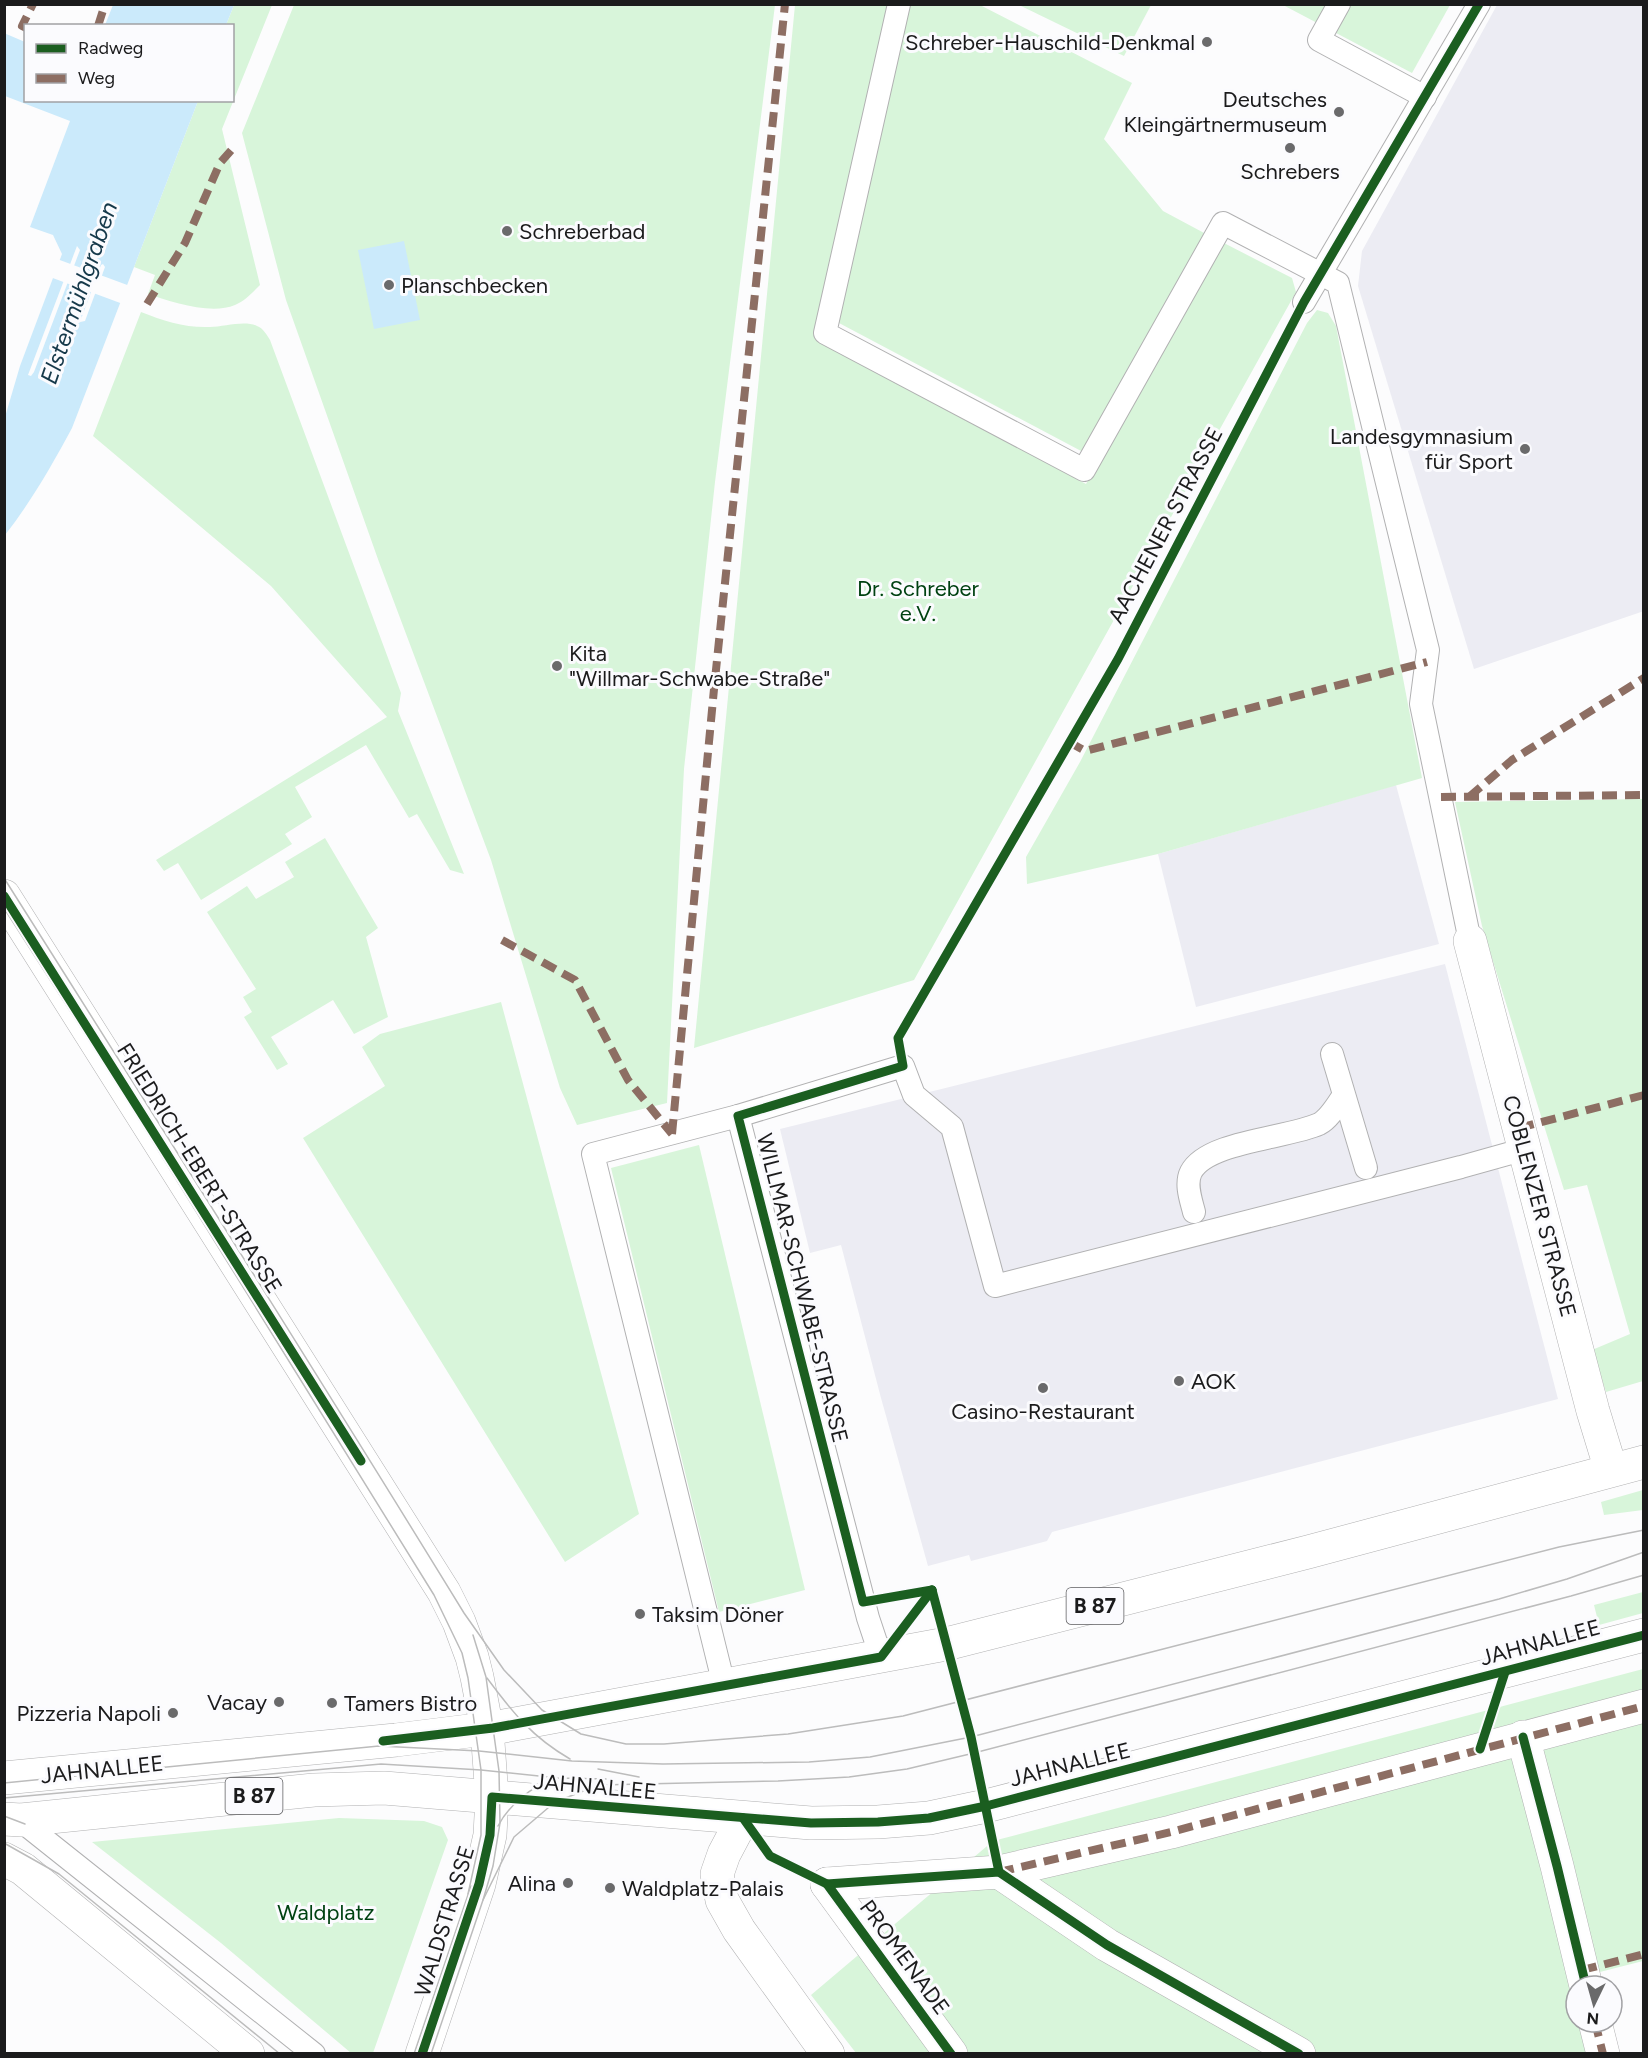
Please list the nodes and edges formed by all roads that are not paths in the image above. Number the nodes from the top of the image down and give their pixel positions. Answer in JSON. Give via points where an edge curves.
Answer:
{"nodes":[{"id":1,"x":899,"y":4,"type":"edge"},
{"id":2,"x":1339,"y":4,"type":"edge"},
{"id":3,"x":1479,"y":4,"type":"edge"},
{"id":4,"x":1425,"y":97,"type":"junction"},
{"id":5,"x":1321,"y":275,"type":"junction"},
{"id":6,"x":1304,"y":302,"type":"dead end"},
{"id":7,"x":4,"y":896,"type":"edge"},
{"id":8,"x":1470,"y":941,"type":"joint"},
{"id":9,"x":1332,"y":1054,"type":"dead end"},
{"id":10,"x":1343,"y":1096,"type":"junction"},
{"id":11,"x":738,"y":1116,"type":"junction"},
{"id":12,"x":1525,"y":1149,"type":"junction"},
{"id":13,"x":1366,"y":1168,"type":"dead end"},
{"id":14,"x":1194,"y":1212,"type":"dead end"},
{"id":15,"x":1644,"y":1462,"type":"edge"},
{"id":16,"x":1611,"y":1470,"type":"junction"},
{"id":17,"x":1644,"y":1635,"type":"edge"},
{"id":18,"x":880,"y":1657,"type":"junction"},
{"id":19,"x":724,"y":1685,"type":"junction"},
{"id":20,"x":1644,"y":1706,"type":"edge"},
{"id":21,"x":487,"y":1729,"type":"junction"},
{"id":22,"x":1523,"y":1737,"type":"junction"},
{"id":23,"x":4,"y":1778,"type":"edge"},
{"id":24,"x":492,"y":1797,"type":"junction"},
{"id":25,"x":743,"y":1818,"type":"junction"},
{"id":26,"x":13,"y":1819,"type":"edge"},
{"id":27,"x":4,"y":1859,"type":"edge"},
{"id":28,"x":999,"y":1872,"type":"junction"},
{"id":29,"x":1583,"y":1974,"type":"edge"},
{"id":30,"x":1598,"y":2034,"type":"edge"},
{"id":31,"x":248,"y":2054,"type":"edge"},
{"id":32,"x":314,"y":2054,"type":"edge"},
{"id":33,"x":422,"y":2054,"type":"edge"},
{"id":34,"x":828,"y":2054,"type":"edge"},
{"id":35,"x":951,"y":2054,"type":"edge"},
{"id":36,"x":1299,"y":2054,"type":"edge"},
{"id":37,"x":1603,"y":2054,"type":"edge"}],
"edges":[{"from":1,"to":5,"type":"lane","via":[[825,333],[1084,470],[1223,223]]},
{"from":2,"to":4,"type":"lane","via":[[1319,40]]},
{"from":3,"to":4,"type":"lane"},
{"from":4,"to":5,"type":"lane"},
{"from":5,"to":6,"type":"lane"},
{"from":5,"to":8,"type":"lane","via":[[1338,283],[1428,650],[1421,704]]},
{"from":7,"to":21,"type":"main road","name":"FRIEDRICH-EBERT-STRASSE","via":[[444,1592],[472,1657]]},
{"from":8,"to":12,"type":"main road","name":"COBLENZER STRASSE"},
{"from":9,"to":10,"type":"lane"},
{"from":10,"to":13,"type":"lane"},
{"from":10,"to":14,"type":"lane","via":[[1321,1124],[1203,1158],[1191,1172],[1189,1190]]},
{"from":11,"to":12,"type":"lane","name":"WILLMAR-SCHWABE-STRASSE","via":[[903,1066],[914,1095],[952,1127],[995,1286]]},
{"from":11,"to":18,"type":"lane","name":"WILLMAR-SCHWABE-STRASSE"},
{"from":11,"to":19,"type":"lane","name":"WILLMAR-SCHWABE-STRASSE","via":[[593,1154]]},
{"from":12,"to":16,"type":"main road","name":"COBLENZER STRASSE"},
{"from":15,"to":16,"type":"main road","name":"JAHNALLEE","number":"B 87"},
{"from":16,"to":18,"type":"main road","name":"JAHNALLEE","number":"B 87","via":[[978,1637]]},
{"from":17,"to":25,"type":"main road","name":"JAHNALLEE","number":"B 87","via":[[929,1818],[811,1823]]},
{"from":18,"to":19,"type":"main road","name":"JAHNALLEE","number":"B 87"},
{"from":19,"to":21,"type":"main road","name":"JAHNALLEE","number":"B 87"},
{"from":20,"to":22,"type":"main road"},
{"from":21,"to":23,"type":"main road","name":"JAHNALLEE","number":"B 87"},
{"from":21,"to":24,"type":"main road","name":"FRIEDRICH-EBERT-STRASSE"},
{"from":22,"to":28,"type":"main road","via":[[1171,1832]]},
{"from":22,"to":29,"type":"main road"},
{"from":24,"to":25,"type":"main road","name":"JAHNALLEE","number":"B 87"},
{"from":24,"to":26,"type":"main road","name":"JAHNALLEE","number":"B 87","via":[[384,1788],[314,1790]]},
{"from":24,"to":33,"type":"main road","name":"WALDSTRASSE","via":[[490,1835],[479,1884]]},
{"from":25,"to":34,"type":"main road","via":[[717,1874],[722,1900],[739,1930]]},
{"from":26,"to":32,"type":"lane"},
{"from":27,"to":31,"type":"main road","via":[[23,1869]]},
{"from":28,"to":35,"type":"main road","name":"PROMENADE","via":[[827,1884]]},
{"from":28,"to":36,"type":"main road","via":[[1107,1945]]},
{"from":30,"to":37,"type":"main road"}]}
